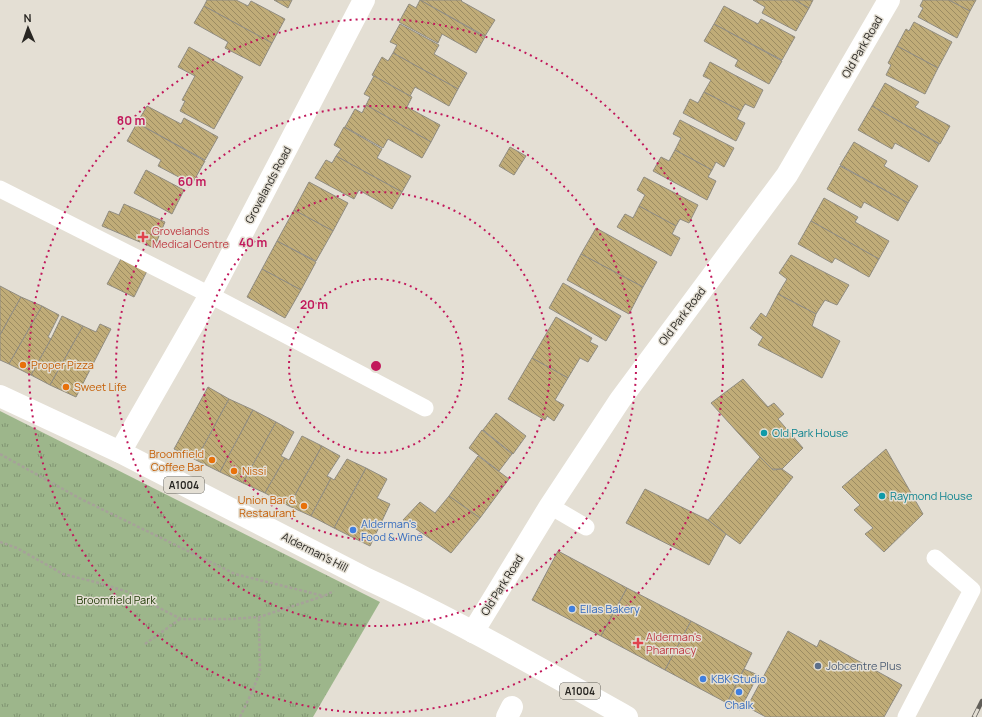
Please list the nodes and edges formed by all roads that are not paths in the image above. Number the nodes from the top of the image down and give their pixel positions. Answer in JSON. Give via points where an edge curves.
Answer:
{"nodes":[{"id":1,"x":364,"y":0,"type":"edge"},
{"id":2,"x":889,"y":0,"type":"edge"},
{"id":3,"x":0,"y":189,"type":"edge"},
{"id":4,"x":210,"y":295,"type":"junction"},
{"id":5,"x":0,"y":396,"type":"edge"},
{"id":6,"x":425,"y":408,"type":"dead end"},
{"id":7,"x":120,"y":452,"type":"junction"},
{"id":8,"x":550,"y":506,"type":"junction"},
{"id":9,"x":586,"y":527,"type":"dead end"},
{"id":10,"x":935,"y":558,"type":"dead end"},
{"id":11,"x":473,"y":632,"type":"junction"},
{"id":12,"x":627,"y":717,"type":"edge"},
{"id":13,"x":906,"y":717,"type":"edge"}],
"edges":[{"from":1,"to":4,"type":"street","name":"Grovelands Road"},
{"from":2,"to":8,"type":"street","name":"Old Park Road","via":[[787,175],[620,400]]},
{"from":3,"to":4,"type":"lane"},
{"from":4,"to":6,"type":"lane"},
{"from":4,"to":7,"type":"street","name":"Grovelands Road"},
{"from":5,"to":7,"type":"street","name":"Alderman's Hill","number":"A1004"},
{"from":7,"to":11,"type":"street","name":"Alderman's Hill","number":"A1004"},
{"from":8,"to":9,"type":"lane"},
{"from":8,"to":11,"type":"street","name":"Old Park Road"},
{"from":10,"to":13,"type":"lane","via":[[972,590]]},
{"from":11,"to":12,"type":"street","name":"Alderman's Hill","number":"A1004"}]}
